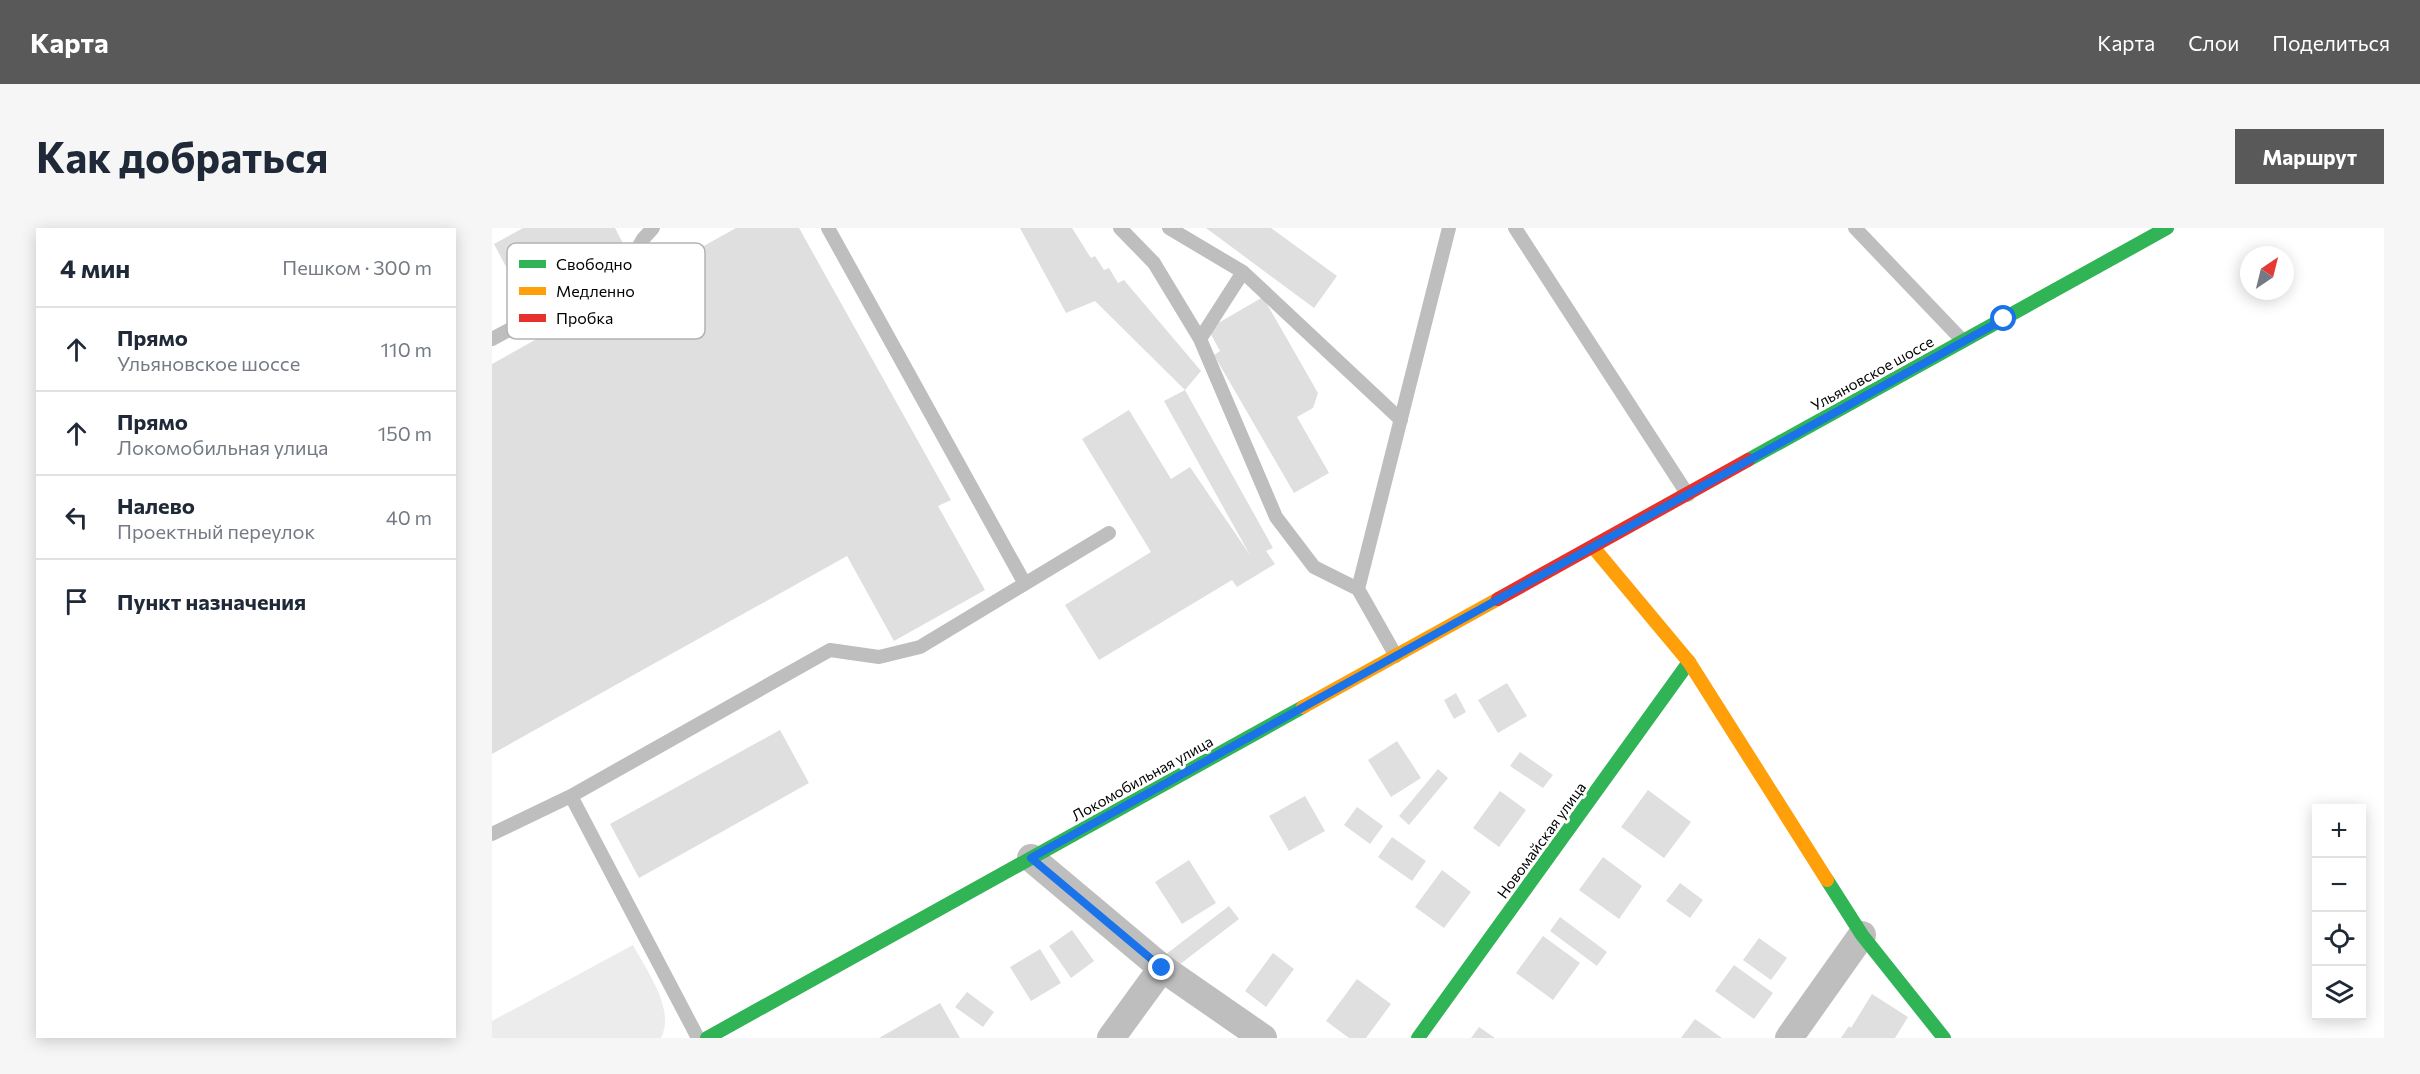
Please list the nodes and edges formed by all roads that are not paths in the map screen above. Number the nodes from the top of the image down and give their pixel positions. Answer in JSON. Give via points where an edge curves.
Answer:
{"nodes":[{"id":1,"x":653,"y":228,"type":"edge"},
{"id":2,"x":828,"y":228,"type":"edge"},
{"id":3,"x":1120,"y":228,"type":"edge"},
{"id":4,"x":1169,"y":228,"type":"edge"},
{"id":5,"x":1449,"y":228,"type":"edge"},
{"id":6,"x":1515,"y":228,"type":"edge"},
{"id":7,"x":1855,"y":228,"type":"edge"},
{"id":8,"x":2167,"y":228,"type":"edge"},
{"id":9,"x":641,"y":243,"type":"edge"},
{"id":10,"x":1243,"y":272,"type":"junction"},
{"id":11,"x":507,"y":331,"type":"edge"},
{"id":12,"x":492,"y":339,"type":"edge"},
{"id":13,"x":1200,"y":339,"type":"junction"},
{"id":14,"x":1963,"y":341,"type":"junction"},
{"id":15,"x":1401,"y":420,"type":"junction"},
{"id":16,"x":1688,"y":495,"type":"junction"},
{"id":17,"x":1109,"y":533,"type":"dead end"},
{"id":18,"x":1593,"y":548,"type":"junction"},
{"id":19,"x":1025,"y":584,"type":"junction"},
{"id":20,"x":1358,"y":589,"type":"junction"},
{"id":21,"x":1396,"y":656,"type":"junction"},
{"id":22,"x":1689,"y":662,"type":"junction"},
{"id":23,"x":571,"y":796,"type":"junction"},
{"id":24,"x":492,"y":834,"type":"edge"},
{"id":25,"x":1031,"y":858,"type":"junction"},
{"id":26,"x":1862,"y":935,"type":"junction"},
{"id":27,"x":1162,"y":968,"type":"junction"},
{"id":28,"x":698,"y":1038,"type":"edge"},
{"id":29,"x":707,"y":1038,"type":"edge"},
{"id":30,"x":1111,"y":1038,"type":"edge"},
{"id":31,"x":1263,"y":1038,"type":"edge"},
{"id":32,"x":1418,"y":1038,"type":"edge"},
{"id":33,"x":1788,"y":1038,"type":"edge"},
{"id":34,"x":1944,"y":1038,"type":"edge"}],
"edges":[{"from":1,"to":9,"type":"lane"},
{"from":2,"to":19,"type":"lane"},
{"from":3,"to":13,"type":"lane","via":[[1154,263]]},
{"from":4,"to":10,"type":"lane"},
{"from":5,"to":15,"type":"lane"},
{"from":6,"to":16,"type":"lane"},
{"from":7,"to":14,"type":"lane"},
{"from":8,"to":14,"type":"main road","name":"Ульяновское шоссе"},
{"from":10,"to":13,"type":"lane"},
{"from":10,"to":15,"type":"lane"},
{"from":11,"to":12,"type":"lane"},
{"from":13,"to":20,"type":"lane","via":[[1276,517],[1314,567]]},
{"from":14,"to":16,"type":"main road","name":"Ульяновское шоссе"},
{"from":15,"to":20,"type":"lane"},
{"from":16,"to":18,"type":"main road","name":"Ульяновское шоссе"},
{"from":17,"to":19,"type":"lane"},
{"from":18,"to":21,"type":"main road","name":"Локомобильная улица"},
{"from":18,"to":22,"type":"main road"},
{"from":19,"to":23,"type":"lane","via":[[920,647],[879,657],[830,650]]},
{"from":20,"to":21,"type":"lane"},
{"from":21,"to":25,"type":"main road","name":"Локомобильная улица"},
{"from":22,"to":26,"type":"main road"},
{"from":22,"to":32,"type":"main road","name":"Новомайская улица"},
{"from":23,"to":24,"type":"lane"},
{"from":23,"to":28,"type":"lane"},
{"from":25,"to":27,"type":"street"},
{"from":25,"to":29,"type":"main road","name":"Локомобильная улица"},
{"from":26,"to":33,"type":"street"},
{"from":26,"to":34,"type":"main road"},
{"from":27,"to":30,"type":"street"},
{"from":27,"to":31,"type":"street"}]}
